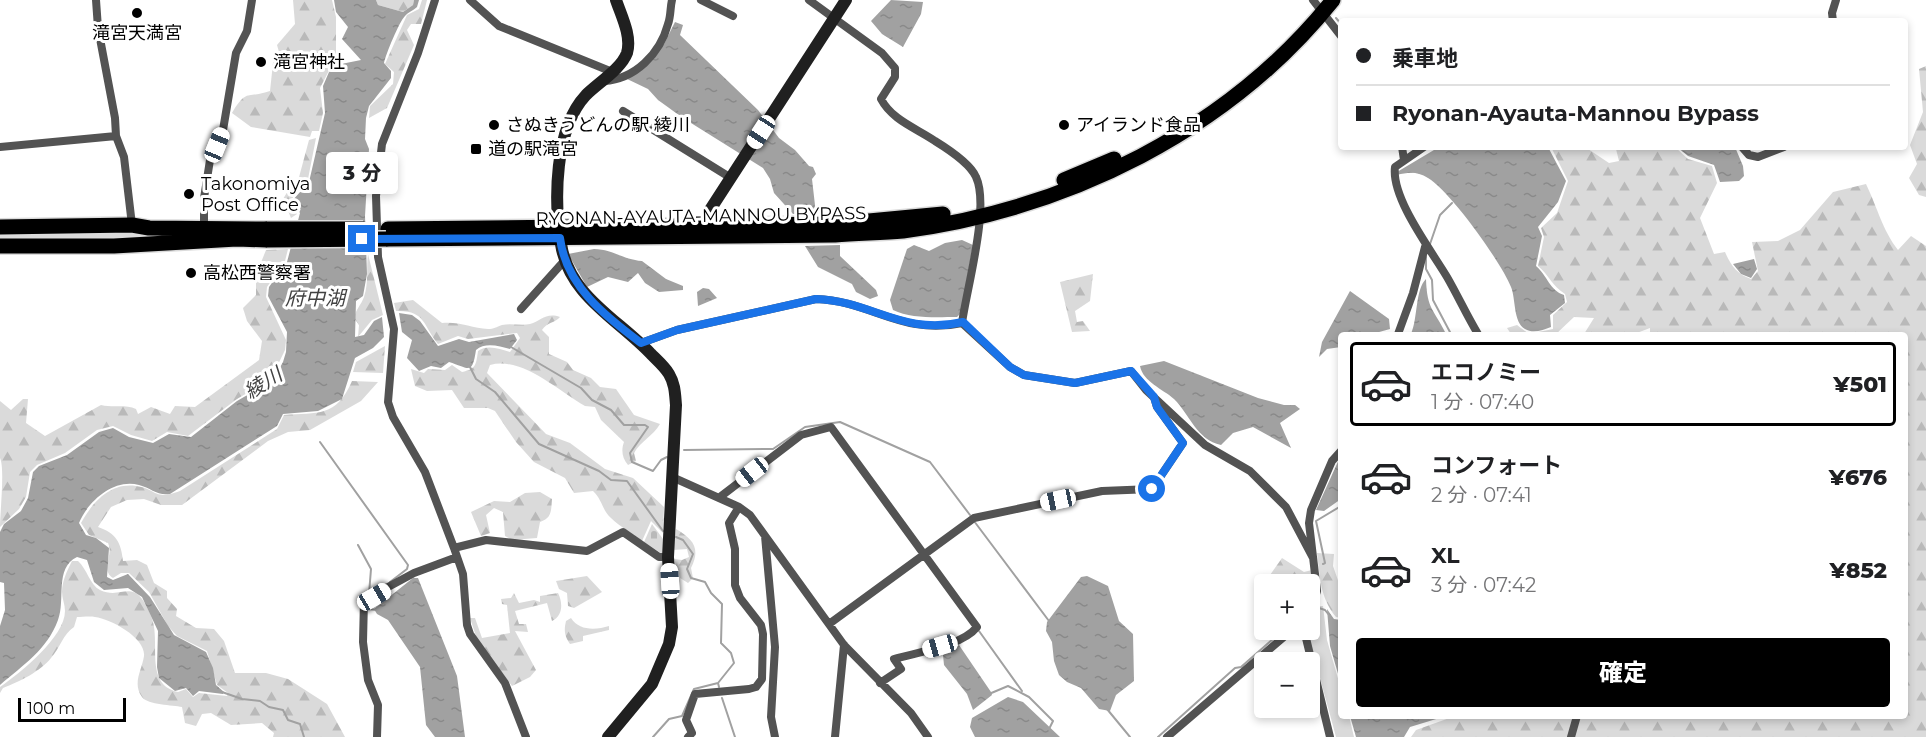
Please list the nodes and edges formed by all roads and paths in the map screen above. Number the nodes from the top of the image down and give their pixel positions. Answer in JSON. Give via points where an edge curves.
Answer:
{"nodes":[{"id":1,"x":96,"y":0,"type":"edge"},
{"id":2,"x":252,"y":0,"type":"edge"},
{"id":3,"x":435,"y":0,"type":"edge"},
{"id":4,"x":470,"y":0,"type":"edge"},
{"id":5,"x":615,"y":0,"type":"edge"},
{"id":6,"x":672,"y":0,"type":"edge"},
{"id":7,"x":701,"y":0,"type":"edge"},
{"id":8,"x":809,"y":0,"type":"edge"},
{"id":9,"x":1836,"y":0,"type":"edge"},
{"id":10,"x":844,"y":3,"type":"edge"},
{"id":11,"x":1321,"y":3,"type":"edge"},
{"id":12,"x":733,"y":16,"type":"dead end"},
{"id":13,"x":1833,"y":18,"type":"edge"},
{"id":14,"x":833,"y":19,"type":"junction"},
{"id":15,"x":1338,"y":31,"type":"edge"},
{"id":16,"x":606,"y":76,"type":"junction"},
{"id":17,"x":623,"y":111,"type":"dead end"},
{"id":18,"x":116,"y":136,"type":"junction"},
{"id":19,"x":0,"y":147,"type":"edge"},
{"id":20,"x":1405,"y":150,"type":"edge"},
{"id":21,"x":1419,"y":150,"type":"edge"},
{"id":22,"x":1745,"y":150,"type":"edge"},
{"id":23,"x":1776,"y":150,"type":"edge"},
{"id":24,"x":1410,"y":156,"type":"junction"},
{"id":25,"x":731,"y":178,"type":"junction"},
{"id":26,"x":979,"y":212,"type":"junction"},
{"id":27,"x":132,"y":225,"type":"junction"},
{"id":28,"x":0,"y":227,"type":"edge"},
{"id":29,"x":703,"y":231,"type":"junction"},
{"id":30,"x":204,"y":233,"type":"junction"},
{"id":31,"x":560,"y":233,"type":"junction"},
{"id":32,"x":0,"y":246,"type":"edge"},
{"id":33,"x":1425,"y":246,"type":"junction"},
{"id":34,"x":565,"y":260,"type":"junction"},
{"id":35,"x":521,"y":309,"type":"dead end"},
{"id":36,"x":963,"y":322,"type":"junction"},
{"id":37,"x":1399,"y":332,"type":"edge"},
{"id":38,"x":1477,"y":332,"type":"edge"},
{"id":39,"x":641,"y":343,"type":"junction"},
{"id":40,"x":1154,"y":397,"type":"junction"},
{"id":41,"x":1338,"y":454,"type":"edge"},
{"id":42,"x":672,"y":477,"type":"junction"},
{"id":43,"x":720,"y":497,"type":"junction"},
{"id":44,"x":739,"y":507,"type":"junction"},
{"id":45,"x":765,"y":536,"type":"junction"},
{"id":46,"x":456,"y":553,"type":"junction"},
{"id":47,"x":925,"y":554,"type":"junction"},
{"id":48,"x":668,"y":557,"type":"junction"},
{"id":49,"x":1313,"y":558,"type":"junction"},
{"id":50,"x":1315,"y":574,"type":"edge"},
{"id":51,"x":829,"y":624,"type":"junction"},
{"id":52,"x":1280,"y":640,"type":"edge"},
{"id":53,"x":1306,"y":640,"type":"edge"},
{"id":54,"x":844,"y":645,"type":"junction"},
{"id":55,"x":880,"y":683,"type":"junction"},
{"id":56,"x":1576,"y":719,"type":"edge"},
{"id":57,"x":377,"y":737,"type":"edge"},
{"id":58,"x":526,"y":737,"type":"edge"},
{"id":59,"x":608,"y":737,"type":"edge"},
{"id":60,"x":688,"y":737,"type":"edge"},
{"id":61,"x":775,"y":737,"type":"edge"},
{"id":62,"x":835,"y":737,"type":"edge"},
{"id":63,"x":928,"y":737,"type":"edge"},
{"id":64,"x":1167,"y":737,"type":"edge"},
{"id":65,"x":1330,"y":737,"type":"edge"},
{"id":66,"x":1571,"y":737,"type":"edge"}],
"edges":[{"from":1,"to":18,"type":"street"},
{"from":2,"to":30,"type":"street","via":[[247,31],[236,53],[223,130],[210,160]]},
{"from":3,"to":46,"type":"street","via":[[382,144],[376,196],[378,256],[394,329],[388,402],[424,472]]},
{"from":4,"to":16,"type":"street","via":[[499,26]]},
{"from":5,"to":16,"type":"street","via":[[628,45],[626,55]]},
{"from":6,"to":16,"type":"street","via":[[664,37],[649,60],[617,80]]},
{"from":7,"to":12,"type":"street"},
{"from":8,"to":14,"type":"street"},
{"from":9,"to":13,"type":"street"},
{"from":10,"to":14,"type":"street"},
{"from":11,"to":15,"type":"street"},
{"from":11,"to":26,"type":"highway","name":"RYONAN-AYAUTA-MANNOU BYPASS","via":[[1247,86],[1175,137],[1096,179],[1018,207]]},
{"from":14,"to":25,"type":"street"},
{"from":14,"to":26,"type":"street","via":[[882,53],[895,68],[895,77],[881,99],[886,108],[970,169],[980,191]]},
{"from":16,"to":31,"type":"street","via":[[579,103],[562,146]]},
{"from":17,"to":25,"type":"street"},
{"from":18,"to":19,"type":"street"},
{"from":18,"to":27,"type":"street","via":[[124,157]]},
{"from":20,"to":24,"type":"street"},
{"from":21,"to":24,"type":"street"},
{"from":22,"to":23,"type":"street","via":[[1758,157]]},
{"from":24,"to":33,"type":"street","via":[[1395,167],[1394,179]]},
{"from":25,"to":29,"type":"street"},
{"from":26,"to":29,"type":"highway","name":"RYONAN-AYAUTA-MANNOU BYPASS","via":[[901,231]]},
{"from":26,"to":36,"type":"street"},
{"from":27,"to":28,"type":"highway","name":"RYONAN-AYAUTA-MANNOU BYPASS"},
{"from":27,"to":30,"type":"highway","name":"RYONAN-AYAUTA-MANNOU BYPASS"},
{"from":29,"to":31,"type":"highway","name":"RYONAN-AYAUTA-MANNOU BYPASS"},
{"from":30,"to":31,"type":"highway","name":"RYONAN-AYAUTA-MANNOU BYPASS","bridge":true},
{"from":30,"to":32,"type":"highway","name":"RYONAN-AYAUTA-MANNOU BYPASS","via":[[114,246]]},
{"from":31,"to":34,"type":"street"},
{"from":33,"to":37,"type":"street"},
{"from":33,"to":38,"type":"street"},
{"from":34,"to":35,"type":"street"},
{"from":34,"to":39,"type":"street","via":[[587,297]]},
{"from":36,"to":39,"type":"street","via":[[942,327],[905,323],[834,299],[816,299],[677,330]]},
{"from":36,"to":40,"type":"street","via":[[1010,367],[1024,375],[1075,383],[1131,371]]},
{"from":39,"to":42,"type":"street","via":[[668,372],[674,385]]},
{"from":40,"to":47,"type":"street","via":[[1183,443],[1152,489],[1102,491],[977,517]]},
{"from":40,"to":49,"type":"street","via":[[1205,445],[1250,471],[1286,507]]},
{"from":41,"to":49,"type":"street","via":[[1311,510]]},
{"from":42,"to":43,"type":"street"},
{"from":42,"to":48,"type":"street"},
{"from":43,"to":44,"type":"street"},
{"from":43,"to":47,"type":"street","via":[[801,435],[831,428]]},
{"from":44,"to":45,"type":"street"},
{"from":44,"to":60,"type":"street","via":[[729,523],[735,549],[735,585],[761,625],[762,679],[749,689],[695,694],[686,720],[692,733]]},
{"from":45,"to":51,"type":"street"},
{"from":45,"to":61,"type":"street","via":[[775,647],[771,717]]},
{"from":46,"to":48,"type":"street","via":[[486,540],[587,551],[623,532],[659,557]]},
{"from":46,"to":57,"type":"street","via":[[364,600],[363,642],[368,681],[378,705]]},
{"from":46,"to":58,"type":"street","via":[[463,574],[470,633],[505,683]]},
{"from":47,"to":51,"type":"street"},
{"from":47,"to":55,"type":"street","via":[[977,627],[956,642],[894,659],[901,669]]},
{"from":48,"to":59,"type":"street","via":[[672,627],[669,644],[652,684]]},
{"from":49,"to":50,"type":"street"},
{"from":51,"to":54,"type":"street"},
{"from":52,"to":64,"type":"street"},
{"from":53,"to":65,"type":"street"},
{"from":54,"to":55,"type":"street"},
{"from":54,"to":62,"type":"street"},
{"from":55,"to":63,"type":"street","via":[[911,713]]},
{"from":56,"to":66,"type":"street"}]}
